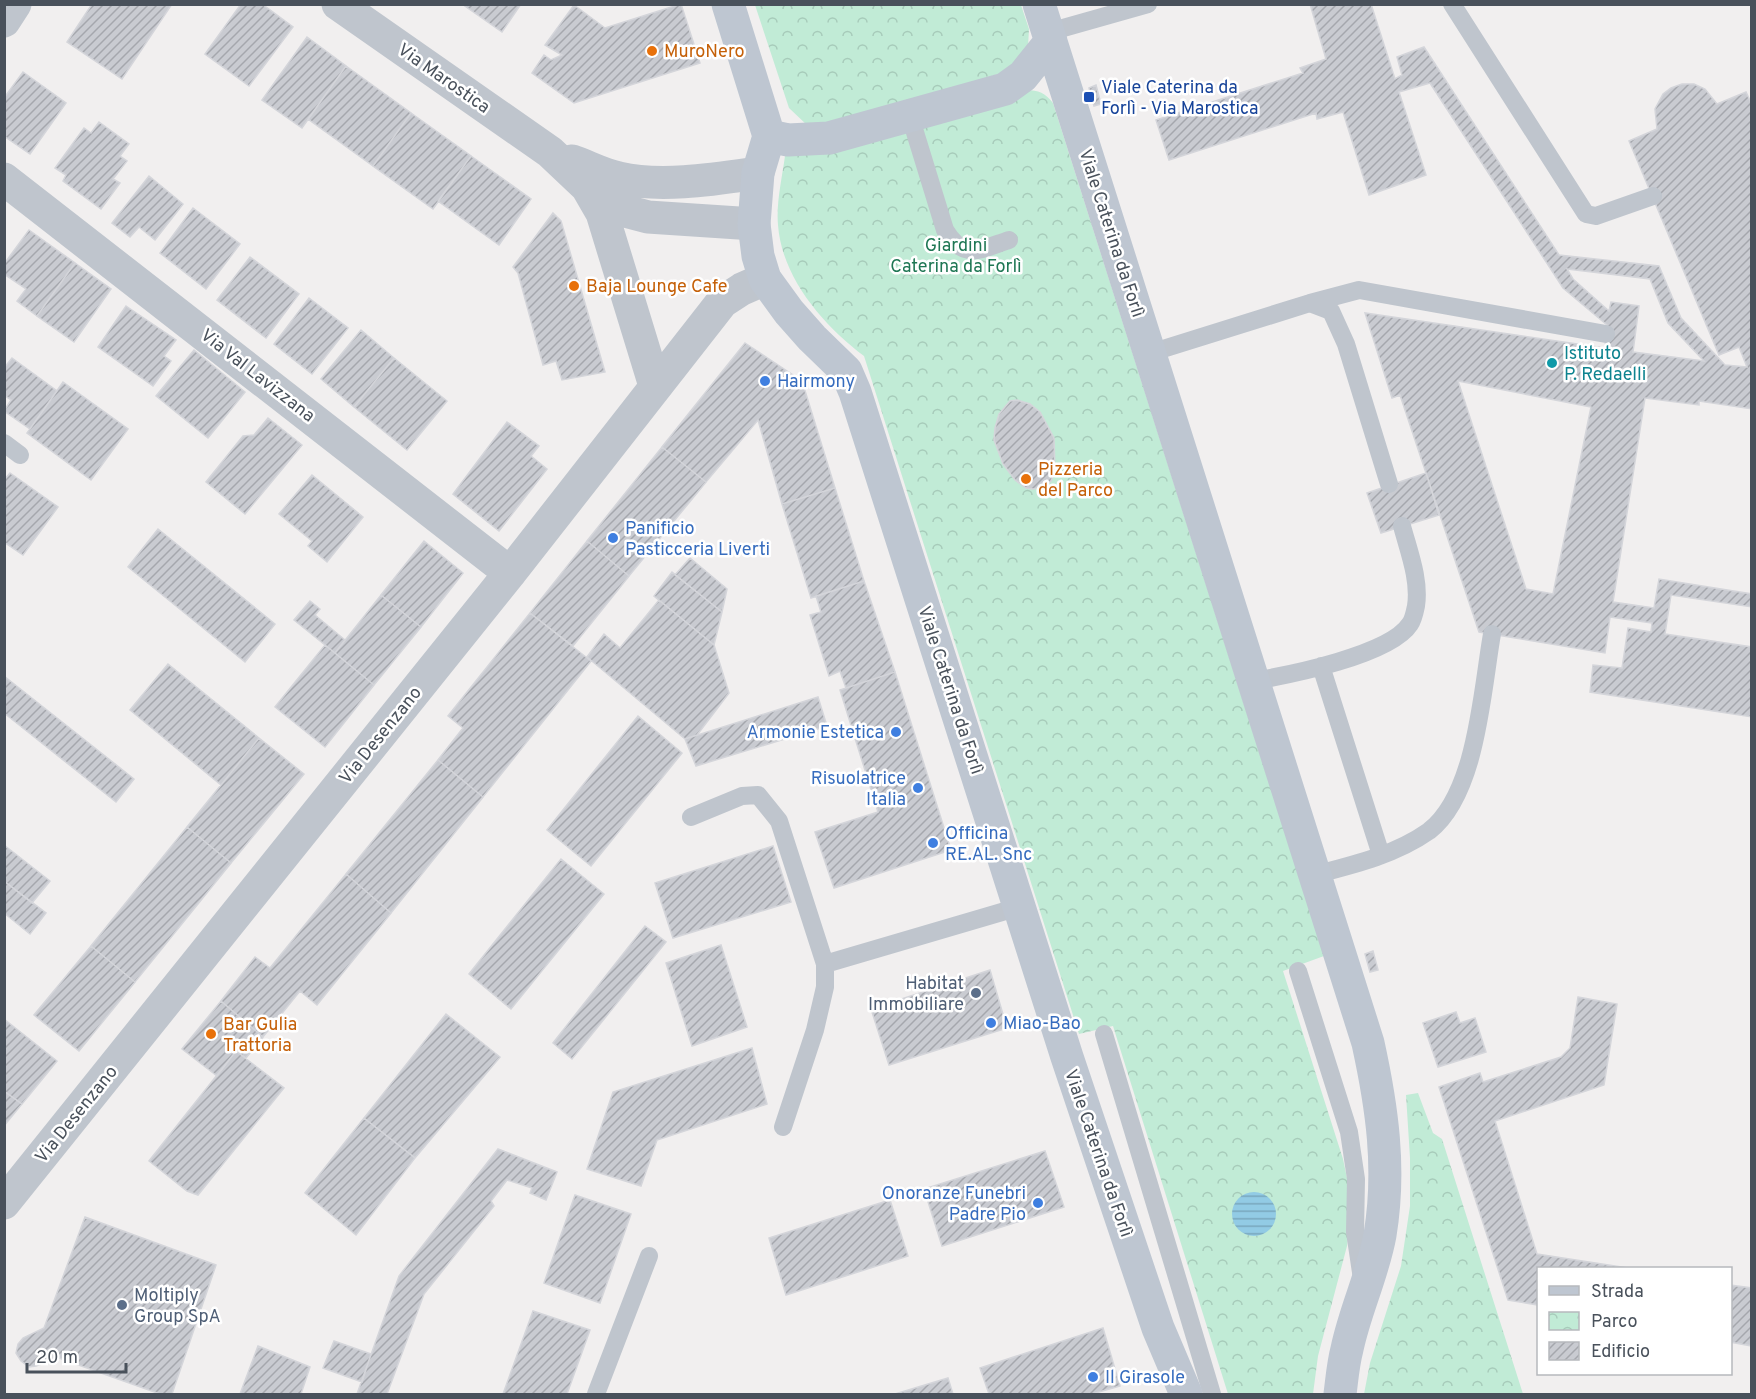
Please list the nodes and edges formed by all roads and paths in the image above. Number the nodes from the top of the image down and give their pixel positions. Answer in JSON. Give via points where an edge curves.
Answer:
{"nodes":[{"id":1,"x":15,"y":4,"type":"edge"},
{"id":2,"x":338,"y":4,"type":"edge"},
{"id":3,"x":728,"y":4,"type":"edge"},
{"id":4,"x":1148,"y":4,"type":"edge"},
{"id":5,"x":1452,"y":4,"type":"edge"},
{"id":6,"x":4,"y":21,"type":"edge"},
{"id":7,"x":1046,"y":26,"type":"edge"},
{"id":8,"x":910,"y":116,"type":"junction"},
{"id":9,"x":769,"y":136,"type":"junction"},
{"id":10,"x":550,"y":152,"type":"junction"},
{"id":11,"x":758,"y":173,"type":"junction"},
{"id":12,"x":4,"y":179,"type":"edge"},
{"id":13,"x":587,"y":187,"type":"junction"},
{"id":14,"x":1653,"y":196,"type":"dead end"},
{"id":15,"x":754,"y":224,"type":"junction"},
{"id":16,"x":1009,"y":240,"type":"dead end"},
{"id":17,"x":765,"y":279,"type":"junction"},
{"id":18,"x":1310,"y":303,"type":"junction"},
{"id":19,"x":1606,"y":334,"type":"dead end"},
{"id":20,"x":1150,"y":353,"type":"junction"},
{"id":21,"x":655,"y":386,"type":"junction"},
{"id":22,"x":4,"y":443,"type":"edge"},
{"id":23,"x":20,"y":455,"type":"dead end"},
{"id":24,"x":1389,"y":484,"type":"dead end"},
{"id":25,"x":1402,"y":526,"type":"dead end"},
{"id":26,"x":510,"y":573,"type":"junction"},
{"id":27,"x":1492,"y":634,"type":"dead end"},
{"id":28,"x":1321,"y":666,"type":"junction"},
{"id":29,"x":1253,"y":681,"type":"junction"},
{"id":30,"x":691,"y":817,"type":"dead end"},
{"id":31,"x":1381,"y":855,"type":"junction"},
{"id":32,"x":1314,"y":876,"type":"junction"},
{"id":33,"x":1019,"y":907,"type":"junction"},
{"id":34,"x":825,"y":963,"type":"junction"},
{"id":35,"x":1298,"y":971,"type":"dead end"},
{"id":36,"x":1104,"y":1034,"type":"dead end"},
{"id":37,"x":783,"y":1127,"type":"dead end"},
{"id":38,"x":4,"y":1203,"type":"edge"},
{"id":39,"x":649,"y":1256,"type":"dead end"},
{"id":40,"x":1364,"y":1292,"type":"junction"},
{"id":41,"x":1191,"y":1392,"type":"edge"},
{"id":42,"x":596,"y":1395,"type":"edge"},
{"id":43,"x":1340,"y":1395,"type":"edge"}],
"edges":[{"from":1,"to":6,"type":"street"},
{"from":2,"to":10,"type":"street","name":"Via Marostica"},
{"from":3,"to":9,"type":"main road"},
{"from":4,"to":7,"type":"lane"},
{"from":5,"to":14,"type":"lane","via":[[1586,214],[1596,216]]},
{"from":7,"to":8,"type":"main road","via":[[1023,76],[1005,89]]},
{"from":7,"to":20,"type":"main road","name":"Viale Caterina da Forlì"},
{"from":8,"to":9,"type":"main road","via":[[830,138],[788,140]]},
{"from":8,"to":16,"type":"lane","via":[[945,230],[954,244],[967,250]]},
{"from":9,"to":11,"type":"main road","name":"Viale Caterina da Forlì"},
{"from":10,"to":11,"type":"street","name":"Via Marostica","via":[[619,178],[642,182],[705,181]]},
{"from":10,"to":13,"type":"street","name":"Via Marostica"},
{"from":11,"to":15,"type":"main road","name":"Viale Caterina da Forlì"},
{"from":12,"to":26,"type":"street","name":"Via Val Lavizzana"},
{"from":13,"to":15,"type":"street","name":"Via Marostica","via":[[629,212],[648,217]]},
{"from":13,"to":21,"type":"street","via":[[602,213]]},
{"from":15,"to":17,"type":"main road","name":"Viale Caterina da Forlì"},
{"from":17,"to":21,"type":"street","name":"Via Desenzano","via":[[722,302]]},
{"from":17,"to":33,"type":"main road","name":"Viale Caterina da Forlì","via":[[789,312],[846,371],[855,392]]},
{"from":18,"to":19,"type":"lane","via":[[1359,290]]},
{"from":18,"to":20,"type":"lane"},
{"from":18,"to":24,"type":"lane","via":[[1331,311],[1346,344]]},
{"from":20,"to":29,"type":"main road","name":"Viale Caterina da Forlì"},
{"from":21,"to":26,"type":"street","name":"Via Desenzano"},
{"from":22,"to":23,"type":"lane"},
{"from":25,"to":28,"type":"lane","via":[[1417,586],[1410,624],[1373,648]]},
{"from":26,"to":38,"type":"street","name":"Via Desenzano"},
{"from":27,"to":31,"type":"lane","via":[[1478,730],[1461,784],[1447,812],[1430,830]]},
{"from":28,"to":29,"type":"lane"},
{"from":28,"to":31,"type":"lane"},
{"from":29,"to":32,"type":"main road","name":"Viale Caterina da Forlì"},
{"from":30,"to":34,"type":"lane","via":[[742,796],[758,795],[779,821]]},
{"from":31,"to":32,"type":"lane"},
{"from":32,"to":40,"type":"main road","name":"Viale Caterina da Forlì","via":[[1368,1043],[1380,1098],[1384,1194],[1380,1236]]},
{"from":33,"to":34,"type":"lane"},
{"from":33,"to":41,"type":"main road","name":"Viale Caterina da Forlì","via":[[1155,1317]]},
{"from":34,"to":37,"type":"lane","via":[[825,987],[815,1030]]},
{"from":35,"to":40,"type":"lane","name":"Viale Caterina da Forlì","via":[[1349,1132],[1356,1179],[1355,1232]]},
{"from":36,"to":41,"type":"lane","name":"Viale Caterina da Forlì"},
{"from":39,"to":42,"type":"lane"},
{"from":40,"to":43,"type":"main road","name":"Viale Caterina da Forlì","via":[[1347,1348]]}]}
